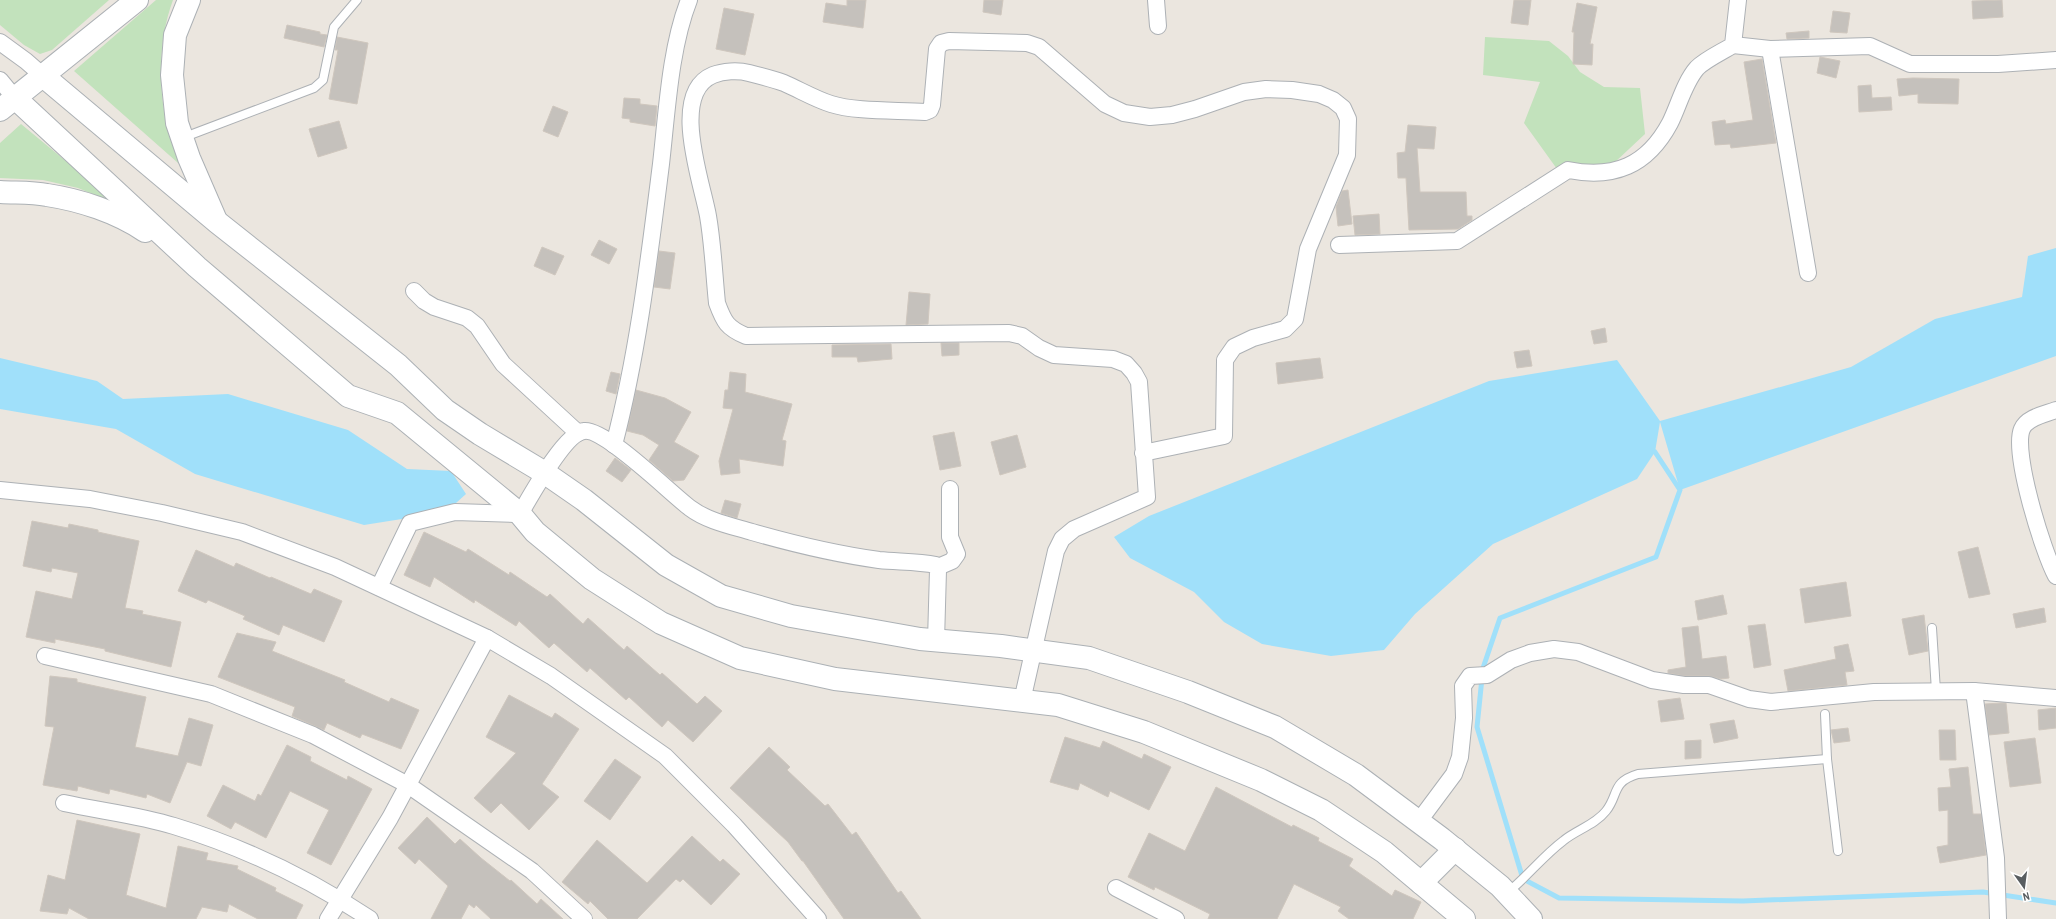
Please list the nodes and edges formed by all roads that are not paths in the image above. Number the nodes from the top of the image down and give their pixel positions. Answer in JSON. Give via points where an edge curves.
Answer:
{"nodes":[{"id":1,"x":137,"y":0,"type":"edge"},
{"id":2,"x":189,"y":0,"type":"edge"},
{"id":3,"x":357,"y":0,"type":"edge"},
{"id":4,"x":689,"y":0,"type":"edge"},
{"id":5,"x":1156,"y":0,"type":"edge"},
{"id":6,"x":1738,"y":0,"type":"edge"},
{"id":7,"x":1158,"y":26,"type":"dead end"},
{"id":8,"x":0,"y":42,"type":"edge"},
{"id":9,"x":1733,"y":45,"type":"junction"},
{"id":10,"x":1770,"y":49,"type":"junction"},
{"id":11,"x":2056,"y":60,"type":"edge"},
{"id":12,"x":42,"y":75,"type":"junction"},
{"id":13,"x":0,"y":80,"type":"edge"},
{"id":14,"x":7,"y":104,"type":"edge"},
{"id":15,"x":182,"y":138,"type":"junction"},
{"id":16,"x":0,"y":192,"type":"edge"},
{"id":17,"x":217,"y":222,"type":"junction"},
{"id":18,"x":1339,"y":245,"type":"dead end"},
{"id":19,"x":197,"y":267,"type":"junction"},
{"id":20,"x":1808,"y":273,"type":"dead end"},
{"id":21,"x":414,"y":291,"type":"dead end"},
{"id":22,"x":2056,"y":410,"type":"edge"},
{"id":23,"x":578,"y":433,"type":"junction"},
{"id":24,"x":614,"y":445,"type":"junction"},
{"id":25,"x":1143,"y":453,"type":"junction"},
{"id":26,"x":550,"y":465,"type":"junction"},
{"id":27,"x":950,"y":489,"type":"dead end"},
{"id":28,"x":0,"y":490,"type":"edge"},
{"id":29,"x":520,"y":514,"type":"junction"},
{"id":30,"x":938,"y":567,"type":"junction"},
{"id":31,"x":2056,"y":576,"type":"edge"},
{"id":32,"x":379,"y":587,"type":"junction"},
{"id":33,"x":1932,"y":628,"type":"dead end"},
{"id":34,"x":487,"y":638,"type":"junction"},
{"id":35,"x":936,"y":641,"type":"junction"},
{"id":36,"x":1033,"y":650,"type":"junction"},
{"id":37,"x":45,"y":656,"type":"dead end"},
{"id":38,"x":1936,"y":691,"type":"junction"},
{"id":39,"x":1974,"y":691,"type":"junction"},
{"id":40,"x":2056,"y":698,"type":"edge"},
{"id":41,"x":1022,"y":701,"type":"junction"},
{"id":42,"x":1825,"y":714,"type":"dead end"},
{"id":43,"x":1828,"y":759,"type":"junction"},
{"id":44,"x":408,"y":785,"type":"junction"},
{"id":45,"x":64,"y":803,"type":"dead end"},
{"id":46,"x":1419,"y":821,"type":"junction"},
{"id":47,"x":1455,"y":849,"type":"junction"},
{"id":48,"x":1838,"y":851,"type":"dead end"},
{"id":49,"x":1421,"y":883,"type":"junction"},
{"id":50,"x":1116,"y":888,"type":"dead end"},
{"id":51,"x":1513,"y":888,"type":"junction"},
{"id":52,"x":340,"y":899,"type":"junction"},
{"id":53,"x":1998,"y":903,"type":"edge"},
{"id":54,"x":1457,"y":917,"type":"edge"},
{"id":55,"x":328,"y":919,"type":"edge"},
{"id":56,"x":370,"y":919,"type":"edge"},
{"id":57,"x":584,"y":919,"type":"edge"},
{"id":58,"x":818,"y":919,"type":"edge"},
{"id":59,"x":1176,"y":919,"type":"edge"},
{"id":60,"x":1531,"y":919,"type":"edge"}],
"edges":[{"from":1,"to":12,"type":"street"},
{"from":2,"to":15,"type":"street","via":[[174,35],[172,75],[177,123]]},
{"from":3,"to":15,"type":"lane","via":[[334,27],[320,84]]},
{"from":4,"to":24,"type":"street","via":[[682,18],[671,82],[640,327]]},
{"from":5,"to":7,"type":"street"},
{"from":6,"to":9,"type":"street"},
{"from":8,"to":12,"type":"street"},
{"from":9,"to":10,"type":"street"},
{"from":9,"to":18,"type":"street","via":[[1698,67],[1690,77],[1670,124],[1654,146],[1631,165],[1614,172],[1596,174],[1568,170],[1457,241]]},
{"from":10,"to":11,"type":"street","via":[[1870,46],[1910,64],[1998,64]]},
{"from":10,"to":20,"type":"street"},
{"from":12,"to":14,"type":"street"},
{"from":12,"to":17,"type":"street"},
{"from":13,"to":14,"type":"street"},
{"from":14,"to":19,"type":"street"},
{"from":15,"to":17,"type":"street"},
{"from":16,"to":19,"type":"street","via":[[46,195],[82,203],[129,220]]},
{"from":17,"to":26,"type":"street","via":[[398,365],[446,410],[480,434]]},
{"from":19,"to":29,"type":"street","via":[[309,360],[348,396],[398,413]]},
{"from":21,"to":23,"type":"street","via":[[428,304],[467,318],[477,326],[502,364]]},
{"from":22,"to":31,"type":"street","via":[[2030,420],[2022,428],[2020,440],[2029,501],[2048,560]]},
{"from":23,"to":24,"type":"street","via":[[589,431]]},
{"from":23,"to":26,"type":"street"},
{"from":24,"to":30,"type":"street","via":[[690,509],[707,517],[801,546],[879,560],[931,564]]},
{"from":25,"to":25,"type":"street","via":[[1139,382],[1126,364],[1113,359],[1054,355],[1022,336],[1008,333],[746,336],[731,330],[717,303],[710,230],[691,135],[693,100],[698,87],[706,78],[721,72],[747,72],[782,82],[831,104],[925,112],[930,110],[932,105],[937,49],[941,44],[949,41],[1027,43],[1039,47],[1105,104],[1124,113],[1150,117],[1172,115],[1244,92],[1266,88],[1319,94],[1343,108],[1348,119],[1347,155],[1308,249],[1295,319],[1285,329],[1253,338],[1234,348],[1225,360],[1224,436]]},
{"from":25,"to":36,"type":"street","via":[[1147,497],[1074,529],[1062,539],[1056,551]]},
{"from":26,"to":29,"type":"street"},
{"from":26,"to":35,"type":"street","via":[[584,500],[666,565],[721,596],[791,616]]},
{"from":27,"to":30,"type":"street","via":[[950,537],[957,554],[952,561]]},
{"from":28,"to":32,"type":"street","via":[[90,499],[162,512],[242,532],[335,567]]},
{"from":29,"to":32,"type":"street","via":[[455,512],[410,524]]},
{"from":29,"to":41,"type":"street","via":[[535,532],[592,579],[661,623],[740,658],[835,679]]},
{"from":30,"to":35,"type":"street"},
{"from":32,"to":34,"type":"street"},
{"from":33,"to":38,"type":"lane"},
{"from":34,"to":44,"type":"street"},
{"from":34,"to":58,"type":"street","via":[[551,676],[665,756],[734,824]]},
{"from":35,"to":36,"type":"street"},
{"from":36,"to":41,"type":"street"},
{"from":36,"to":46,"type":"street","via":[[1089,658],[1188,692],[1275,727],[1356,775]]},
{"from":37,"to":44,"type":"street","via":[[211,694],[313,735]]},
{"from":38,"to":39,"type":"street"},
{"from":38,"to":46,"type":"street","via":[[1856,693],[1771,702],[1749,699],[1709,685],[1652,680],[1578,652],[1554,649],[1530,653],[1511,660],[1488,675],[1470,676],[1463,686],[1464,718],[1460,757],[1454,774]]},
{"from":39,"to":40,"type":"street"},
{"from":39,"to":53,"type":"street","via":[[1996,858]]},
{"from":41,"to":49,"type":"street","via":[[1058,705],[1144,732],[1261,780],[1321,810],[1384,852]]},
{"from":42,"to":43,"type":"lane"},
{"from":43,"to":48,"type":"lane"},
{"from":43,"to":51,"type":"lane","via":[[1638,774],[1628,777],[1621,783],[1602,816],[1562,841]]},
{"from":44,"to":52,"type":"street"},
{"from":44,"to":57,"type":"street","via":[[532,870]]},
{"from":45,"to":52,"type":"street","via":[[173,826],[259,857]]},
{"from":46,"to":47,"type":"street"},
{"from":47,"to":49,"type":"street"},
{"from":47,"to":51,"type":"street"},
{"from":49,"to":54,"type":"street"},
{"from":50,"to":59,"type":"street"},
{"from":51,"to":60,"type":"street"},
{"from":52,"to":55,"type":"street"},
{"from":52,"to":56,"type":"street"}]}
